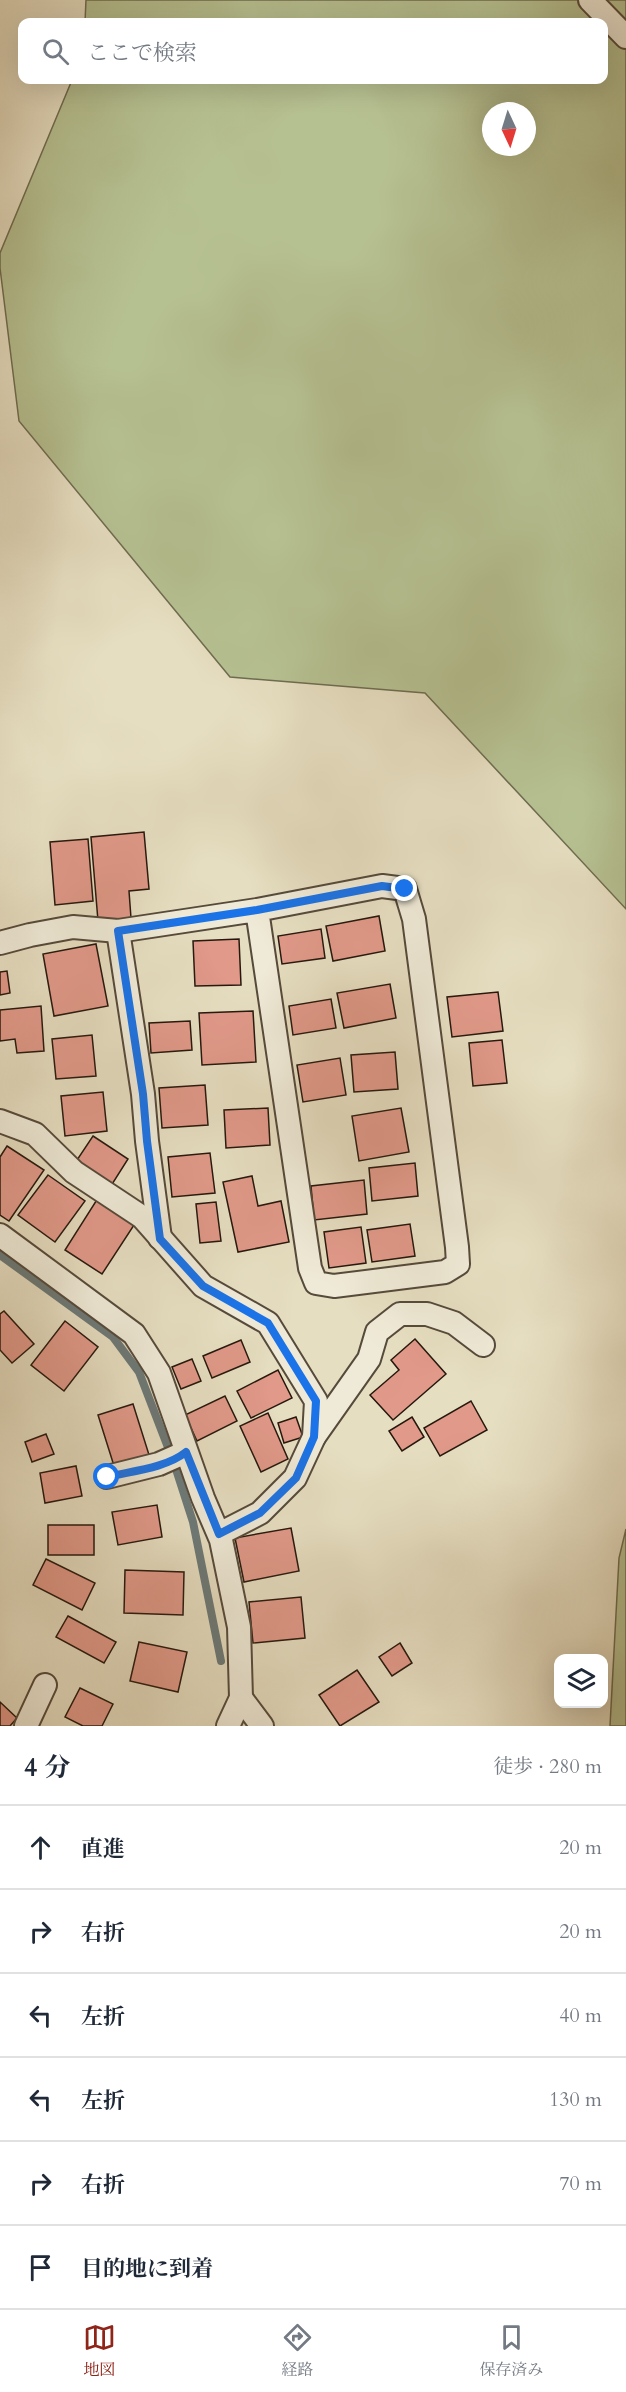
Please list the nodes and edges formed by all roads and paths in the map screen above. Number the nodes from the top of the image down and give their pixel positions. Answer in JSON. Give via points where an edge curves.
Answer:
{"nodes":[{"id":1,"x":590,"y":0,"type":"edge"},
{"id":2,"x":608,"y":18,"type":"edge"},
{"id":3,"x":608,"y":18,"type":"edge"},
{"id":4,"x":626,"y":37,"type":"edge"},
{"id":5,"x":257,"y":910,"type":"junction"},
{"id":6,"x":118,"y":931,"type":"junction"},
{"id":7,"x":0,"y":943,"type":"edge"},
{"id":8,"x":0,"y":1121,"type":"edge"},
{"id":9,"x":0,"y":1235,"type":"edge"},
{"id":10,"x":160,"y":1239,"type":"junction"},
{"id":11,"x":483,"y":1345,"type":"dead end"},
{"id":12,"x":314,"y":1437,"type":"junction"},
{"id":13,"x":183,"y":1454,"type":"junction"},
{"id":14,"x":107,"y":1477,"type":"dead end"},
{"id":15,"x":219,"y":1534,"type":"junction"},
{"id":16,"x":45,"y":1685,"type":"dead end"},
{"id":17,"x":241,"y":1698,"type":"junction"},
{"id":18,"x":26,"y":1726,"type":"edge"},
{"id":19,"x":228,"y":1726,"type":"edge"},
{"id":20,"x":262,"y":1726,"type":"edge"}],
"edges":[{"from":1,"to":3,"type":"street"},
{"from":2,"to":4,"type":"street"},
{"from":5,"to":5,"type":"street","via":[[310,1268],[316,1283],[334,1286],[445,1272],[458,1264],[457,1247],[414,919],[405,889],[382,886]]},
{"from":5,"to":6,"type":"street"},
{"from":6,"to":7,"type":"street","via":[[73,927]]},
{"from":6,"to":10,"type":"street"},
{"from":8,"to":10,"type":"street","via":[[35,1134],[74,1172],[142,1216]]},
{"from":9,"to":13,"type":"street","via":[[134,1334],[159,1373]]},
{"from":10,"to":12,"type":"street","via":[[203,1286],[268,1323],[316,1401]]},
{"from":11,"to":12,"type":"street","via":[[454,1323],[427,1314],[400,1314],[377,1332],[369,1359]]},
{"from":12,"to":15,"type":"street","via":[[296,1478],[260,1513]]},
{"from":13,"to":14,"type":"street"},
{"from":13,"to":15,"type":"street"},
{"from":15,"to":17,"type":"street","via":[[239,1627]]},
{"from":16,"to":18,"type":"street"},
{"from":17,"to":19,"type":"street"},
{"from":17,"to":20,"type":"street"}]}
